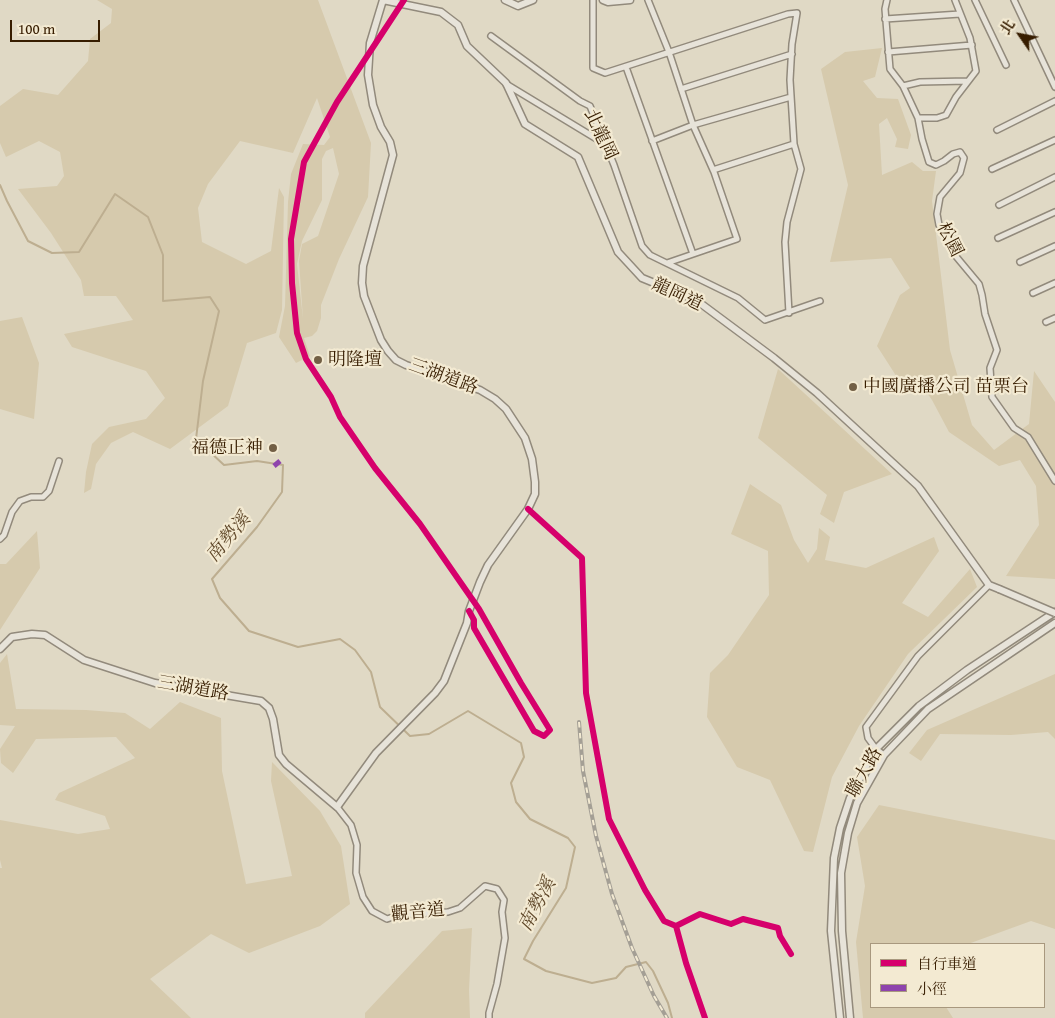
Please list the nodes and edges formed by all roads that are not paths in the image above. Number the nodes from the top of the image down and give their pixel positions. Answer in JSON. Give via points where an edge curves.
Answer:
{"nodes":[{"id":1,"x":383,"y":0,"type":"edge"},
{"id":2,"x":505,"y":0,"type":"edge"},
{"id":3,"x":534,"y":0,"type":"edge"},
{"id":4,"x":593,"y":0,"type":"edge"},
{"id":5,"x":603,"y":0,"type":"edge"},
{"id":6,"x":630,"y":0,"type":"edge"},
{"id":7,"x":648,"y":0,"type":"edge"},
{"id":8,"x":887,"y":0,"type":"edge"},
{"id":9,"x":955,"y":0,"type":"edge"},
{"id":10,"x":975,"y":0,"type":"edge"},
{"id":11,"x":1014,"y":0,"type":"edge"},
{"id":12,"x":960,"y":14,"type":"junction"},
{"id":13,"x":885,"y":19,"type":"junction"},
{"id":14,"x":491,"y":36,"type":"dead end"},
{"id":15,"x":972,"y":45,"type":"junction"},
{"id":16,"x":669,"y":52,"type":"junction"},
{"id":17,"x":888,"y":52,"type":"junction"},
{"id":18,"x":792,"y":54,"type":"junction"},
{"id":19,"x":1006,"y":65,"type":"dead end"},
{"id":20,"x":626,"y":67,"type":"junction"},
{"id":21,"x":968,"y":81,"type":"junction"},
{"id":22,"x":506,"y":83,"type":"junction"},
{"id":23,"x":903,"y":86,"type":"junction"},
{"id":24,"x":1055,"y":87,"type":"edge"},
{"id":25,"x":681,"y":88,"type":"junction"},
{"id":26,"x":791,"y":97,"type":"junction"},
{"id":27,"x":1055,"y":101,"type":"edge"},
{"id":28,"x":918,"y":118,"type":"junction"},
{"id":29,"x":693,"y":125,"type":"junction"},
{"id":30,"x":997,"y":130,"type":"dead end"},
{"id":31,"x":1055,"y":140,"type":"edge"},
{"id":32,"x":652,"y":141,"type":"junction"},
{"id":33,"x":605,"y":144,"type":"junction"},
{"id":34,"x":794,"y":144,"type":"junction"},
{"id":35,"x":992,"y":169,"type":"dead end"},
{"id":36,"x":713,"y":170,"type":"junction"},
{"id":37,"x":1055,"y":177,"type":"edge"},
{"id":38,"x":999,"y":205,"type":"dead end"},
{"id":39,"x":1055,"y":212,"type":"edge"},
{"id":40,"x":998,"y":238,"type":"dead end"},
{"id":41,"x":1055,"y":246,"type":"edge"},
{"id":42,"x":693,"y":254,"type":"junction"},
{"id":43,"x":1020,"y":262,"type":"dead end"},
{"id":44,"x":667,"y":263,"type":"junction"},
{"id":45,"x":1055,"y":283,"type":"edge"},
{"id":46,"x":1033,"y":293,"type":"dead end"},
{"id":47,"x":820,"y":300,"type":"dead end"},
{"id":48,"x":789,"y":313,"type":"junction"},
{"id":49,"x":1055,"y":318,"type":"edge"},
{"id":50,"x":1046,"y":322,"type":"dead end"},
{"id":51,"x":59,"y":460,"type":"dead end"},
{"id":52,"x":1055,"y":481,"type":"edge"},
{"id":53,"x":0,"y":539,"type":"edge"},
{"id":54,"x":988,"y":585,"type":"junction"},
{"id":55,"x":1055,"y":612,"type":"edge"},
{"id":56,"x":1055,"y":623,"type":"edge"},
{"id":57,"x":0,"y":649,"type":"edge"},
{"id":58,"x":876,"y":749,"type":"junction"},
{"id":59,"x":884,"y":755,"type":"junction"},
{"id":60,"x":337,"y":807,"type":"junction"},
{"id":61,"x":831,"y":931,"type":"junction"},
{"id":62,"x":842,"y":931,"type":"junction"},
{"id":63,"x":489,"y":1018,"type":"edge"},
{"id":64,"x":840,"y":1018,"type":"edge"},
{"id":65,"x":850,"y":1018,"type":"edge"}],
"edges":[{"from":1,"to":22,"type":"street","name":"龍岡道","via":[[441,12],[458,25],[467,46]]},
{"from":1,"to":60,"type":"street","name":"三湖道路","via":[[370,43],[368,75],[373,105],[390,142],[392,155],[363,266],[364,296],[381,340],[396,360],[470,385],[506,409],[526,438],[536,482],[528,509],[488,565],[444,681],[376,753]]},
{"from":2,"to":3,"type":"street","via":[[518,6]]},
{"from":4,"to":20,"type":"street","via":[[593,68],[605,73]]},
{"from":5,"to":6,"type":"street"},
{"from":7,"to":16,"type":"street"},
{"from":8,"to":13,"type":"street","name":"松園"},
{"from":9,"to":12,"type":"street"},
{"from":10,"to":19,"type":"street"},
{"from":11,"to":24,"type":"street"},
{"from":12,"to":13,"type":"street"},
{"from":12,"to":15,"type":"street"},
{"from":13,"to":17,"type":"street","name":"松園"},
{"from":14,"to":33,"type":"street","name":"北龍岡","via":[[590,106]]},
{"from":15,"to":17,"type":"street"},
{"from":15,"to":21,"type":"street","via":[[976,72]]},
{"from":16,"to":18,"type":"street","via":[[788,14],[797,14]]},
{"from":16,"to":20,"type":"street"},
{"from":16,"to":25,"type":"street"},
{"from":17,"to":23,"type":"street","name":"松園","via":[[890,69]]},
{"from":18,"to":25,"type":"street"},
{"from":18,"to":26,"type":"street"},
{"from":20,"to":32,"type":"street"},
{"from":21,"to":23,"type":"street","via":[[920,82]]},
{"from":21,"to":28,"type":"street","via":[[946,115]]},
{"from":22,"to":33,"type":"street"},
{"from":22,"to":54,"type":"street","name":"龍岡道","via":[[525,124],[578,157],[618,252],[642,278],[696,300],[817,393],[918,486]]},
{"from":23,"to":28,"type":"street","name":"松園"},
{"from":25,"to":29,"type":"street"},
{"from":26,"to":29,"type":"street"},
{"from":26,"to":34,"type":"street"},
{"from":27,"to":30,"type":"street"},
{"from":28,"to":52,"type":"street","name":"松園","via":[[929,162],[936,165],[960,152],[964,158],[960,173],[940,197],[937,214],[954,254],[979,284],[996,350],[990,368],[992,397],[1014,428],[1028,437]]},
{"from":29,"to":32,"type":"street"},
{"from":29,"to":36,"type":"street"},
{"from":31,"to":35,"type":"street"},
{"from":32,"to":42,"type":"street"},
{"from":33,"to":44,"type":"street","name":"北龍岡","via":[[642,246],[650,255]]},
{"from":34,"to":36,"type":"street"},
{"from":34,"to":48,"type":"street","via":[[801,169],[787,222]]},
{"from":36,"to":42,"type":"street","via":[[737,239]]},
{"from":37,"to":38,"type":"street"},
{"from":39,"to":40,"type":"street"},
{"from":41,"to":43,"type":"street"},
{"from":42,"to":44,"type":"street"},
{"from":44,"to":48,"type":"street","name":"北龍岡","via":[[738,298],[765,320]]},
{"from":45,"to":46,"type":"street"},
{"from":47,"to":48,"type":"street","name":"北龍岡"},
{"from":49,"to":50,"type":"street"},
{"from":51,"to":53,"type":"street","via":[[50,491],[43,497],[20,501]]},
{"from":54,"to":55,"type":"street","bridge":true},
{"from":54,"to":58,"type":"street","via":[[918,656],[866,727],[868,738]]},
{"from":55,"to":58,"type":"street","name":"聯大路","via":[[926,701]]},
{"from":56,"to":59,"type":"street","name":"聯大路","via":[[928,710]]},
{"from":57,"to":60,"type":"street","name":"三湖道路","via":[[12,637],[45,635],[84,660],[154,682],[261,700],[273,719],[279,755]]},
{"from":58,"to":59,"type":"street"},
{"from":58,"to":61,"type":"street","name":"聯大路","via":[[850,798],[840,828],[834,858]]},
{"from":59,"to":62,"type":"street","name":"聯大路","via":[[857,803],[848,833],[841,873]]},
{"from":60,"to":63,"type":"street","name":"觀音道","via":[[351,825],[357,844],[356,873],[363,897],[372,910],[387,919],[399,915],[448,912],[460,908],[485,886],[497,889],[504,900],[505,938]]},
{"from":61,"to":62,"type":"street"},
{"from":61,"to":64,"type":"street","name":"聯大路"},
{"from":62,"to":65,"type":"street","name":"聯大路"}]}
